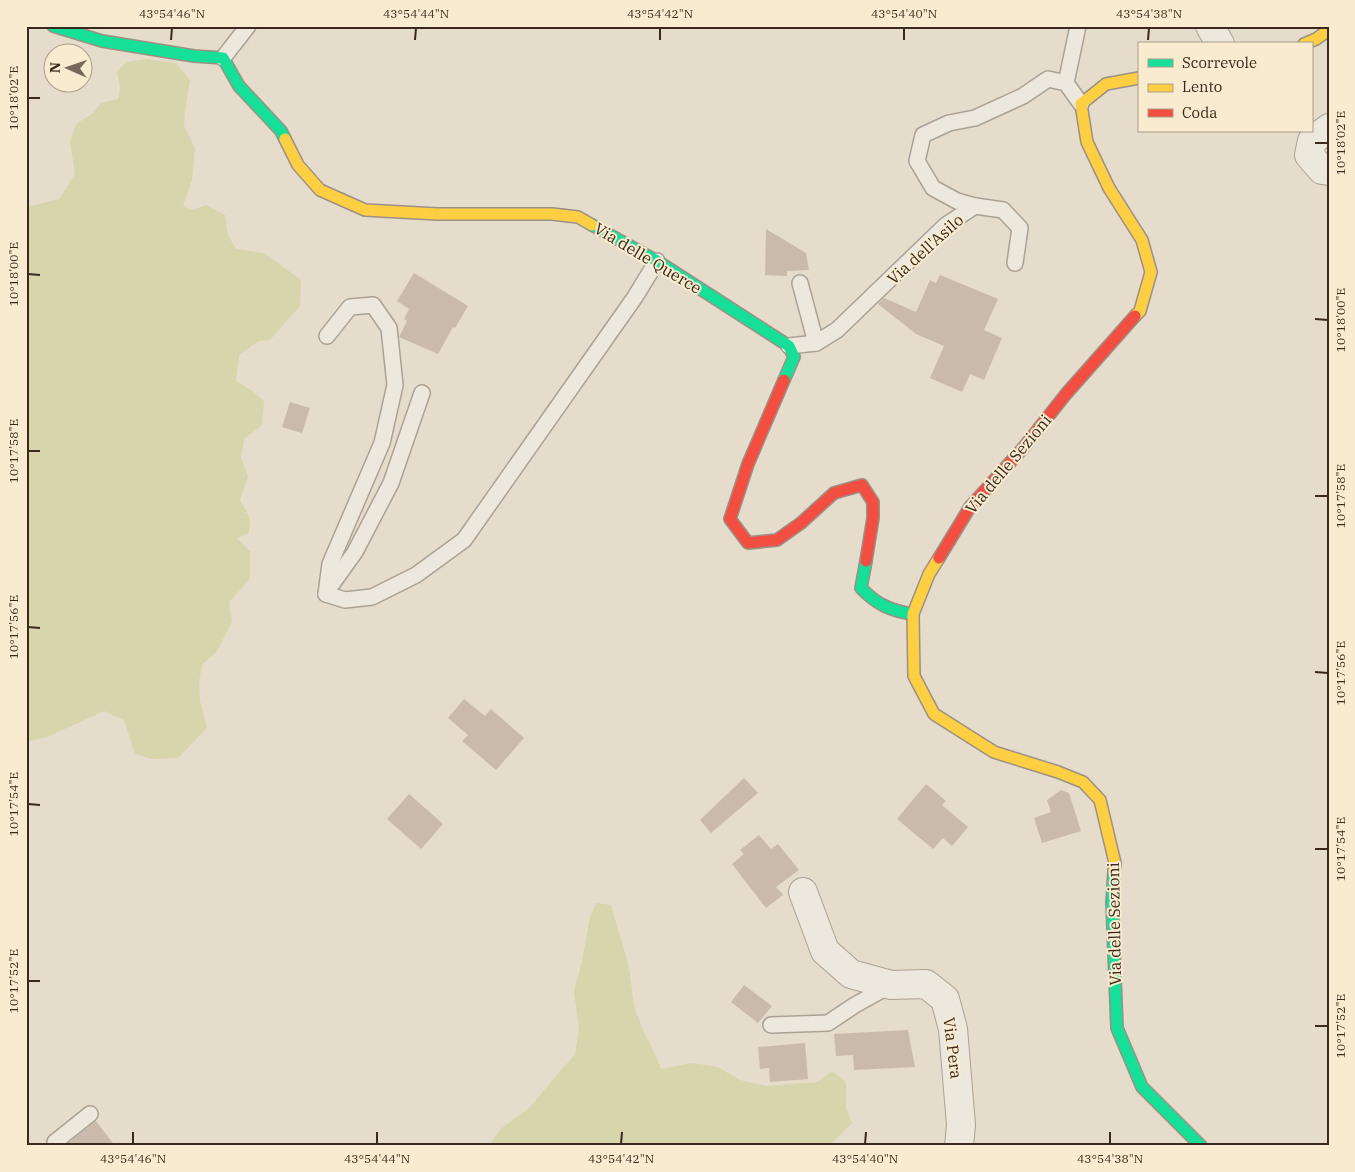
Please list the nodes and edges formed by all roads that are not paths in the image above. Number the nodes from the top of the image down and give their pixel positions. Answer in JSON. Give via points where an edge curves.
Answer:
{"nodes":[{"id":1,"x":53,"y":26,"type":"edge"},
{"id":2,"x":248,"y":26,"type":"edge"},
{"id":3,"x":1078,"y":26,"type":"edge"},
{"id":4,"x":1210,"y":26,"type":"edge"},
{"id":5,"x":1329,"y":30,"type":"edge"},
{"id":6,"x":1219,"y":42,"type":"edge"},
{"id":7,"x":1309,"y":42,"type":"edge"},
{"id":8,"x":223,"y":58,"type":"junction"},
{"id":9,"x":1138,"y":78,"type":"edge"},
{"id":10,"x":1066,"y":83,"type":"junction"},
{"id":11,"x":1081,"y":104,"type":"junction"},
{"id":12,"x":1329,"y":128,"type":"edge"},
{"id":13,"x":1329,"y":171,"type":"edge"},
{"id":14,"x":975,"y":206,"type":"junction"},
{"id":15,"x":657,"y":261,"type":"junction"},
{"id":16,"x":1015,"y":263,"type":"dead end"},
{"id":17,"x":800,"y":283,"type":"dead end"},
{"id":18,"x":327,"y":336,"type":"dead end"},
{"id":19,"x":816,"y":342,"type":"junction"},
{"id":20,"x":789,"y":346,"type":"junction"},
{"id":21,"x":422,"y":393,"type":"dead end"},
{"id":22,"x":326,"y":594,"type":"junction"},
{"id":23,"x":913,"y":614,"type":"junction"},
{"id":24,"x":803,"y":892,"type":"dead end"},
{"id":25,"x":891,"y":985,"type":"junction"},
{"id":26,"x":771,"y":1025,"type":"dead end"},
{"id":27,"x":90,"y":1114,"type":"dead end"},
{"id":28,"x":58,"y":1146,"type":"edge"},
{"id":29,"x":959,"y":1146,"type":"edge"},
{"id":30,"x":1201,"y":1146,"type":"edge"}],
"edges":[{"from":1,"to":8,"type":"street","via":[[102,41]]},
{"from":2,"to":8,"type":"lane"},
{"from":3,"to":10,"type":"lane"},
{"from":4,"to":6,"type":"street"},
{"from":5,"to":7,"type":"street"},
{"from":8,"to":15,"type":"street","name":"Via delle Querce","via":[[238,86],[281,131],[298,166],[320,190],[365,210],[578,217]]},
{"from":9,"to":11,"type":"street","via":[[1106,84]]},
{"from":10,"to":11,"type":"lane"},
{"from":10,"to":14,"type":"lane","name":"Via dell'Asilo","via":[[1048,79],[1024,96],[975,118],[949,123],[923,135],[917,161],[933,188]]},
{"from":11,"to":23,"type":"street","name":"Via delle Sezioni","via":[[1087,142],[1109,188],[1145,248],[1151,272],[1140,311],[970,506],[929,574]]},
{"from":12,"to":13,"type":"street","via":[[1312,140],[1308,155],[1322,170]]},
{"from":14,"to":16,"type":"lane","via":[[1003,210],[1020,228]]},
{"from":14,"to":19,"type":"lane","name":"Via dell'Asilo","via":[[946,225],[837,330]]},
{"from":15,"to":20,"type":"street","name":"Via delle Querce"},
{"from":15,"to":22,"type":"lane","via":[[464,540],[416,575],[372,597],[345,600]]},
{"from":17,"to":19,"type":"lane"},
{"from":18,"to":22,"type":"lane","via":[[350,307],[373,306],[389,328],[395,385],[382,443],[330,564]]},
{"from":19,"to":20,"type":"lane","name":"Via dell'Asilo"},
{"from":20,"to":23,"type":"street","via":[[794,357],[748,464],[730,519],[748,543],[777,540],[802,523],[834,493],[862,485],[872,502],[873,518],[861,588],[868,597],[891,611]]},
{"from":21,"to":22,"type":"lane","via":[[391,483],[356,552]]},
{"from":23,"to":30,"type":"street","name":"Via delle Sezioni","via":[[914,676],[934,714],[994,752],[1084,782],[1100,800],[1115,863],[1112,902],[1117,1028],[1142,1087]]},
{"from":24,"to":25,"type":"street","name":"Via Pera","via":[[825,951],[851,974]]},
{"from":25,"to":26,"type":"lane","via":[[828,1023]]},
{"from":25,"to":29,"type":"street","name":"Via Pera","via":[[926,984],[945,999],[954,1030],[961,1125]]},
{"from":27,"to":28,"type":"lane","via":[[55,1142]]}]}
